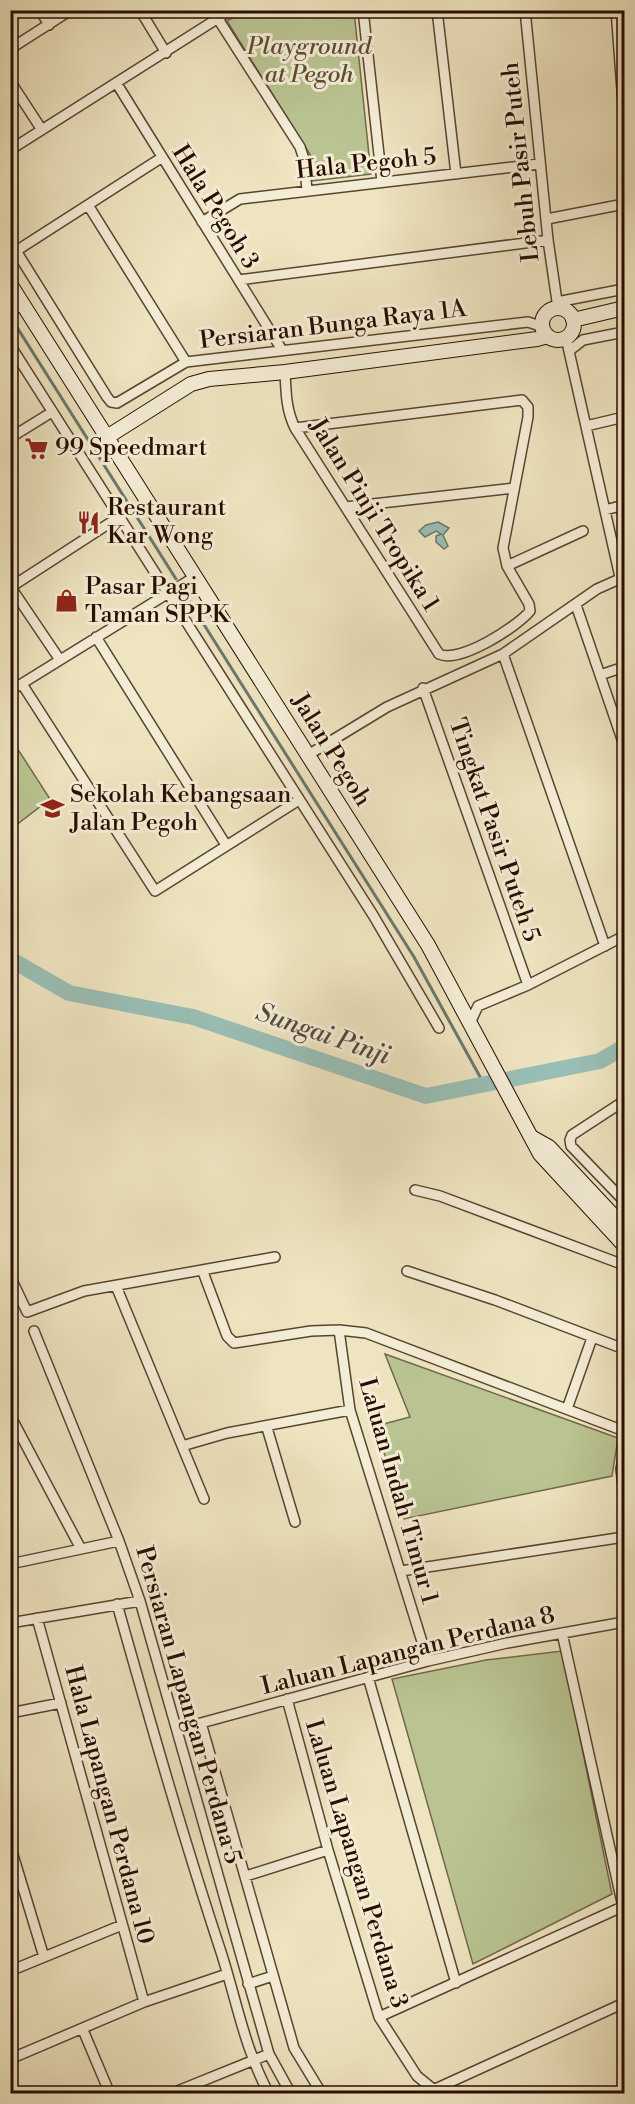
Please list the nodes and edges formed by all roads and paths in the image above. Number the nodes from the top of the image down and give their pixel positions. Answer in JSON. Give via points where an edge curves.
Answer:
{"nodes":[{"id":1,"x":40,"y":10,"type":"edge"},
{"id":2,"x":71,"y":10,"type":"edge"},
{"id":3,"x":140,"y":10,"type":"edge"},
{"id":4,"x":231,"y":10,"type":"edge"},
{"id":5,"x":363,"y":10,"type":"edge"},
{"id":6,"x":437,"y":10,"type":"edge"},
{"id":7,"x":525,"y":10,"type":"edge"},
{"id":8,"x":616,"y":10,"type":"edge"},
{"id":9,"x":218,"y":19,"type":"junction"},
{"id":10,"x":48,"y":24,"type":"junction"},
{"id":11,"x":10,"y":49,"type":"edge"},
{"id":12,"x":166,"y":53,"type":"junction"},
{"id":13,"x":10,"y":81,"type":"edge"},
{"id":14,"x":117,"y":84,"type":"junction"},
{"id":15,"x":624,"y":116,"type":"edge"},
{"id":16,"x":42,"y":130,"type":"junction"},
{"id":17,"x":10,"y":150,"type":"edge"},
{"id":18,"x":161,"y":158,"type":"junction"},
{"id":19,"x":539,"y":164,"type":"junction"},
{"id":20,"x":456,"y":174,"type":"junction"},
{"id":21,"x":382,"y":182,"type":"junction"},
{"id":22,"x":307,"y":190,"type":"junction"},
{"id":23,"x":624,"y":204,"type":"edge"},
{"id":24,"x":88,"y":205,"type":"junction"},
{"id":25,"x":547,"y":219,"type":"junction"},
{"id":26,"x":202,"y":222,"type":"junction"},
{"id":27,"x":548,"y":240,"type":"junction"},
{"id":28,"x":10,"y":242,"type":"edge"},
{"id":29,"x":16,"y":251,"type":"junction"},
{"id":30,"x":239,"y":280,"type":"junction"},
{"id":31,"x":10,"y":284,"type":"edge"},
{"id":32,"x":624,"y":289,"type":"edge"},
{"id":33,"x":23,"y":304,"type":"junction"},
{"id":34,"x":557,"y":305,"type":"junction"},
{"id":35,"x":624,"y":308,"type":"edge"},
{"id":36,"x":10,"y":312,"type":"edge"},
{"id":37,"x":573,"y":320,"type":"junction"},
{"id":38,"x":545,"y":331,"type":"junction"},
{"id":39,"x":624,"y":332,"type":"edge"},
{"id":40,"x":10,"y":345,"type":"edge"},
{"id":41,"x":567,"y":345,"type":"junction"},
{"id":42,"x":282,"y":350,"type":"junction"},
{"id":43,"x":186,"y":362,"type":"junction"},
{"id":44,"x":285,"y":372,"type":"junction"},
{"id":45,"x":52,"y":412,"type":"junction"},
{"id":46,"x":93,"y":414,"type":"junction"},
{"id":47,"x":624,"y":417,"type":"edge"},
{"id":48,"x":128,"y":424,"type":"junction"},
{"id":49,"x":586,"y":426,"type":"junction"},
{"id":50,"x":295,"y":428,"type":"junction"},
{"id":51,"x":107,"y":437,"type":"junction"},
{"id":52,"x":10,"y":438,"type":"edge"},
{"id":53,"x":118,"y":454,"type":"junction"},
{"id":54,"x":514,"y":488,"type":"junction"},
{"id":55,"x":624,"y":505,"type":"edge"},
{"id":56,"x":346,"y":507,"type":"junction"},
{"id":57,"x":605,"y":510,"type":"junction"},
{"id":58,"x":119,"y":517,"type":"junction"},
{"id":59,"x":583,"y":531,"type":"dead end"},
{"id":60,"x":507,"y":566,"type":"junction"},
{"id":61,"x":196,"y":576,"type":"junction"},
{"id":62,"x":622,"y":577,"type":"edge"},
{"id":63,"x":11,"y":586,"type":"edge"},
{"id":64,"x":169,"y":592,"type":"junction"},
{"id":65,"x":576,"y":605,"type":"junction"},
{"id":66,"x":96,"y":638,"type":"junction"},
{"id":67,"x":502,"y":654,"type":"junction"},
{"id":68,"x":60,"y":660,"type":"junction"},
{"id":69,"x":624,"y":667,"type":"edge"},
{"id":70,"x":600,"y":675,"type":"junction"},
{"id":71,"x":22,"y":684,"type":"junction"},
{"id":72,"x":423,"y":688,"type":"junction"},
{"id":73,"x":10,"y":691,"type":"edge"},
{"id":74,"x":624,"y":745,"type":"edge"},
{"id":75,"x":308,"y":755,"type":"junction"},
{"id":76,"x":299,"y":800,"type":"junction"},
{"id":77,"x":226,"y":845,"type":"junction"},
{"id":78,"x":624,"y":936,"type":"edge"},
{"id":79,"x":605,"y":946,"type":"junction"},
{"id":80,"x":528,"y":985,"type":"junction"},
{"id":81,"x":458,"y":1000,"type":"junction"},
{"id":82,"x":478,"y":1006,"type":"junction"},
{"id":83,"x":471,"y":1025,"type":"junction"},
{"id":84,"x":439,"y":1028,"type":"dead end"},
{"id":85,"x":624,"y":1101,"type":"edge"},
{"id":86,"x":533,"y":1138,"type":"junction"},
{"id":87,"x":415,"y":1190,"type":"dead end"},
{"id":88,"x":624,"y":1201,"type":"edge"},
{"id":89,"x":624,"y":1227,"type":"edge"},
{"id":90,"x":624,"y":1245,"type":"edge"},
{"id":91,"x":275,"y":1257,"type":"dead end"},
{"id":92,"x":624,"y":1265,"type":"edge"},
{"id":93,"x":407,"y":1271,"type":"dead end"},
{"id":94,"x":203,"y":1272,"type":"junction"},
{"id":95,"x":10,"y":1276,"type":"edge"},
{"id":96,"x":116,"y":1286,"type":"junction"},
{"id":97,"x":339,"y":1330,"type":"junction"},
{"id":98,"x":34,"y":1331,"type":"dead end"},
{"id":99,"x":592,"y":1338,"type":"junction"},
{"id":100,"x":624,"y":1349,"type":"edge"},
{"id":101,"x":567,"y":1409,"type":"junction"},
{"id":102,"x":350,"y":1410,"type":"junction"},
{"id":103,"x":10,"y":1415,"type":"edge"},
{"id":104,"x":267,"y":1428,"type":"junction"},
{"id":105,"x":624,"y":1431,"type":"edge"},
{"id":106,"x":182,"y":1446,"type":"junction"},
{"id":107,"x":624,"y":1453,"type":"edge"},
{"id":108,"x":624,"y":1495,"type":"edge"},
{"id":109,"x":204,"y":1499,"type":"dead end"},
{"id":110,"x":295,"y":1522,"type":"dead end"},
{"id":111,"x":624,"y":1537,"type":"edge"},
{"id":112,"x":120,"y":1541,"type":"junction"},
{"id":113,"x":81,"y":1549,"type":"junction"},
{"id":114,"x":10,"y":1564,"type":"edge"},
{"id":115,"x":401,"y":1570,"type":"junction"},
{"id":116,"x":140,"y":1601,"type":"junction"},
{"id":117,"x":117,"y":1604,"type":"junction"},
{"id":118,"x":37,"y":1618,"type":"junction"},
{"id":119,"x":624,"y":1622,"type":"edge"},
{"id":120,"x":10,"y":1623,"type":"edge"},
{"id":121,"x":562,"y":1633,"type":"junction"},
{"id":122,"x":428,"y":1661,"type":"junction"},
{"id":123,"x":368,"y":1677,"type":"junction"},
{"id":124,"x":287,"y":1699,"type":"junction"},
{"id":125,"x":61,"y":1703,"type":"junction"},
{"id":126,"x":10,"y":1713,"type":"edge"},
{"id":127,"x":201,"y":1723,"type":"junction"},
{"id":128,"x":179,"y":1729,"type":"junction"},
{"id":129,"x":10,"y":1845,"type":"edge"},
{"id":130,"x":328,"y":1850,"type":"junction"},
{"id":131,"x":246,"y":1876,"type":"junction"},
{"id":132,"x":15,"y":1879,"type":"edge"},
{"id":133,"x":624,"y":1906,"type":"edge"},
{"id":134,"x":122,"y":1924,"type":"junction"},
{"id":135,"x":44,"y":1957,"type":"junction"},
{"id":136,"x":10,"y":1971,"type":"edge"},
{"id":137,"x":227,"y":1974,"type":"junction"},
{"id":138,"x":273,"y":1976,"type":"junction"},
{"id":139,"x":456,"y":1983,"type":"junction"},
{"id":140,"x":249,"y":1984,"type":"junction"},
{"id":141,"x":144,"y":2002,"type":"junction"},
{"id":142,"x":624,"y":2003,"type":"edge"},
{"id":143,"x":379,"y":2017,"type":"junction"},
{"id":144,"x":83,"y":2030,"type":"junction"},
{"id":145,"x":268,"y":2054,"type":"junction"},
{"id":146,"x":10,"y":2059,"type":"edge"},
{"id":147,"x":251,"y":2060,"type":"junction"},
{"id":148,"x":436,"y":2092,"type":"edge"},
{"id":149,"x":110,"y":2094,"type":"edge"},
{"id":150,"x":170,"y":2094,"type":"edge"},
{"id":151,"x":269,"y":2094,"type":"edge"},
{"id":152,"x":291,"y":2094,"type":"edge"},
{"id":153,"x":322,"y":2094,"type":"edge"}],
"edges":[{"from":1,"to":10,"type":"street"},
{"from":2,"to":10,"type":"street"},
{"from":3,"to":12,"type":"street"},
{"from":4,"to":9,"type":"street"},
{"from":5,"to":21,"type":"street"},
{"from":6,"to":20,"type":"street"},
{"from":7,"to":19,"type":"street","name":"Lebuh Pasir Puteh"},
{"from":8,"to":15,"type":"street"},
{"from":9,"to":12,"type":"street"},
{"from":9,"to":22,"type":"street","via":[[300,147]]},
{"from":10,"to":11,"type":"street"},
{"from":12,"to":14,"type":"street"},
{"from":13,"to":16,"type":"street"},
{"from":14,"to":16,"type":"street"},
{"from":14,"to":18,"type":"street","name":"Hala Pegoh 3"},
{"from":16,"to":17,"type":"street"},
{"from":18,"to":24,"type":"street"},
{"from":18,"to":26,"type":"street","name":"Hala Pegoh 3"},
{"from":19,"to":20,"type":"street","name":"Hala Pegoh 5"},
{"from":19,"to":25,"type":"street","name":"Lebuh Pasir Puteh"},
{"from":20,"to":21,"type":"street","name":"Hala Pegoh 5"},
{"from":21,"to":22,"type":"street","name":"Hala Pegoh 5"},
{"from":22,"to":26,"type":"street","name":"Hala Pegoh 5","via":[[240,198]]},
{"from":23,"to":25,"type":"street"},
{"from":24,"to":29,"type":"street"},
{"from":24,"to":43,"type":"street"},
{"from":25,"to":27,"type":"street","name":"Lebuh Pasir Puteh"},
{"from":26,"to":30,"type":"street","name":"Hala Pegoh 3"},
{"from":27,"to":30,"type":"street"},
{"from":27,"to":34,"type":"street","name":"Lebuh Pasir Puteh"},
{"from":28,"to":29,"type":"street","name":"Persiaran Bunga Raya 1A"},
{"from":29,"to":43,"type":"street","name":"Persiaran Bunga Raya 1A","via":[[111,402],[126,399]]},
{"from":30,"to":42,"type":"street","name":"Hala Pegoh 3"},
{"from":31,"to":33,"type":"street","name":"Jalan Pegoh"},
{"from":32,"to":34,"type":"street"},
{"from":33,"to":36,"type":"street"},
{"from":33,"to":46,"type":"street","name":"Jalan Pegoh"},
{"from":34,"to":37,"type":"street"},
{"from":34,"to":38,"type":"street","via":[[546,314]]},
{"from":35,"to":37,"type":"street"},
{"from":37,"to":41,"type":"street"},
{"from":38,"to":41,"type":"street"},
{"from":38,"to":42,"type":"street","name":"Persiaran Bunga Raya 1A","via":[[528,322]]},
{"from":38,"to":44,"type":"street","via":[[537,339]]},
{"from":39,"to":41,"type":"street"},
{"from":40,"to":45,"type":"street"},
{"from":41,"to":49,"type":"street"},
{"from":42,"to":43,"type":"street","name":"Persiaran Bunga Raya 1A"},
{"from":44,"to":48,"type":"street","via":[[209,378],[191,384]]},
{"from":44,"to":50,"type":"street","name":"Jalan Pinji Tropika 1","via":[[286,396]]},
{"from":45,"to":52,"type":"street"},
{"from":45,"to":58,"type":"street"},
{"from":46,"to":48,"type":"street","via":[[107,422]]},
{"from":46,"to":51,"type":"street","name":"Jalan Pegoh"},
{"from":47,"to":49,"type":"street"},
{"from":48,"to":51,"type":"street"},
{"from":48,"to":53,"type":"street"},
{"from":49,"to":57,"type":"street"},
{"from":50,"to":54,"type":"street","via":[[522,400],[528,407],[528,417]]},
{"from":50,"to":56,"type":"street","name":"Jalan Pinji Tropika 1"},
{"from":51,"to":53,"type":"street","name":"Jalan Pegoh"},
{"from":53,"to":61,"type":"street","name":"Jalan Pegoh"},
{"from":54,"to":56,"type":"street"},
{"from":54,"to":60,"type":"street","via":[[502,548]]},
{"from":55,"to":57,"type":"street"},
{"from":56,"to":60,"type":"street","name":"Jalan Pinji Tropika 1","via":[[439,654],[444,656],[459,654],[501,635],[530,611]]},
{"from":57,"to":62,"type":"street"},
{"from":58,"to":63,"type":"street"},
{"from":58,"to":64,"type":"street"},
{"from":59,"to":60,"type":"street"},
{"from":61,"to":64,"type":"street"},
{"from":61,"to":75,"type":"street","name":"Jalan Pegoh"},
{"from":62,"to":65,"type":"street"},
{"from":63,"to":68,"type":"street"},
{"from":64,"to":66,"type":"street"},
{"from":64,"to":76,"type":"street"},
{"from":65,"to":67,"type":"street"},
{"from":65,"to":70,"type":"street"},
{"from":66,"to":68,"type":"street"},
{"from":66,"to":77,"type":"street"},
{"from":67,"to":72,"type":"street"},
{"from":67,"to":79,"type":"street"},
{"from":68,"to":71,"type":"street"},
{"from":69,"to":70,"type":"street"},
{"from":70,"to":74,"type":"street"},
{"from":71,"to":73,"type":"street"},
{"from":71,"to":77,"type":"street","via":[[155,891]]},
{"from":72,"to":75,"type":"street"},
{"from":72,"to":80,"type":"street","name":"Tingkat Pasir Puteh 5"},
{"from":75,"to":81,"type":"street","name":"Jalan Pegoh","via":[[428,945]]},
{"from":76,"to":77,"type":"street"},
{"from":76,"to":84,"type":"street","via":[[408,971]]},
{"from":78,"to":79,"type":"street"},
{"from":79,"to":80,"type":"street"},
{"from":80,"to":82,"type":"street"},
{"from":81,"to":82,"type":"street"},
{"from":81,"to":83,"type":"street","name":"Jalan Pegoh"},
{"from":82,"to":83,"type":"street"},
{"from":83,"to":86,"type":"street","name":"Jalan Pegoh"},
{"from":85,"to":88,"type":"street","via":[[570,1140],[571,1146]]},
{"from":86,"to":89,"type":"street","name":"Jalan Pegoh","via":[[549,1147]]},
{"from":86,"to":90,"type":"street","via":[[540,1154]]},
{"from":87,"to":92,"type":"street"},
{"from":91,"to":94,"type":"street"},
{"from":93,"to":99,"type":"street"},
{"from":94,"to":96,"type":"street"},
{"from":94,"to":97,"type":"street","via":[[227,1336],[234,1343]]},
{"from":95,"to":96,"type":"street","via":[[27,1312],[84,1291]]},
{"from":96,"to":106,"type":"street"},
{"from":97,"to":101,"type":"street","via":[[366,1333]]},
{"from":97,"to":102,"type":"street","name":"Laluan Indah Timur 1"},
{"from":98,"to":112,"type":"street","name":"Persiaran Lapangan Perdana 5"},
{"from":99,"to":100,"type":"street"},
{"from":99,"to":101,"type":"street"},
{"from":101,"to":105,"type":"street"},
{"from":102,"to":104,"type":"street"},
{"from":102,"to":115,"type":"street","name":"Laluan Indah Timur 1"},
{"from":103,"to":113,"type":"street"},
{"from":104,"to":106,"type":"street","via":[[227,1433]]},
{"from":104,"to":110,"type":"street"},
{"from":106,"to":109,"type":"street"},
{"from":107,"to":108,"type":"street"},
{"from":111,"to":115,"type":"street"},
{"from":112,"to":113,"type":"street"},
{"from":112,"to":116,"type":"street","name":"Persiaran Lapangan Perdana 5"},
{"from":113,"to":114,"type":"street"},
{"from":115,"to":122,"type":"street","name":"Laluan Indah Timur 1"},
{"from":116,"to":117,"type":"street"},
{"from":116,"to":128,"type":"street","name":"Persiaran Lapangan Perdana 5"},
{"from":117,"to":118,"type":"street"},
{"from":117,"to":137,"type":"street","via":[[180,1828]]},
{"from":118,"to":120,"type":"street"},
{"from":118,"to":125,"type":"street","name":"Hala Lapangan Perdana 10"},
{"from":119,"to":121,"type":"street","name":"Laluan Lapangan Perdana 8"},
{"from":121,"to":122,"type":"street","name":"Laluan Lapangan Perdana 8"},
{"from":121,"to":133,"type":"street"},
{"from":122,"to":123,"type":"street","name":"Laluan Lapangan Perdana 8"},
{"from":123,"to":124,"type":"street","name":"Laluan Lapangan Perdana 8"},
{"from":123,"to":139,"type":"street"},
{"from":124,"to":127,"type":"street","name":"Laluan Lapangan Perdana 8"},
{"from":124,"to":130,"type":"street","name":"Laluan Lapangan Perdana 3"},
{"from":125,"to":126,"type":"street"},
{"from":125,"to":134,"type":"street","name":"Hala Lapangan Perdana 10"},
{"from":127,"to":128,"type":"street","name":"Laluan Lapangan Perdana 8"},
{"from":127,"to":131,"type":"street"},
{"from":128,"to":140,"type":"street","name":"Persiaran Lapangan Perdana 5"},
{"from":129,"to":132,"type":"street"},
{"from":130,"to":131,"type":"street"},
{"from":130,"to":143,"type":"street","name":"Laluan Lapangan Perdana 3"},
{"from":131,"to":138,"type":"street"},
{"from":132,"to":135,"type":"street"},
{"from":133,"to":139,"type":"street"},
{"from":134,"to":135,"type":"street"},
{"from":134,"to":141,"type":"street","name":"Hala Lapangan Perdana 10"},
{"from":135,"to":136,"type":"street"},
{"from":137,"to":141,"type":"street"},
{"from":137,"to":147,"type":"street"},
{"from":138,"to":140,"type":"street"},
{"from":138,"to":153,"type":"street","via":[[294,2048]]},
{"from":139,"to":143,"type":"street"},
{"from":140,"to":145,"type":"street","name":"Persiaran Lapangan Perdana 5"},
{"from":141,"to":144,"type":"street"},
{"from":142,"to":148,"type":"street"},
{"from":143,"to":148,"type":"street","name":"Laluan Lapangan Perdana 3","via":[[417,2076]]},
{"from":144,"to":146,"type":"street"},
{"from":144,"to":149,"type":"street"},
{"from":145,"to":147,"type":"street"},
{"from":145,"to":152,"type":"street","name":"Persiaran Lapangan Perdana 5"},
{"from":147,"to":150,"type":"street"},
{"from":147,"to":151,"type":"street"}]}
